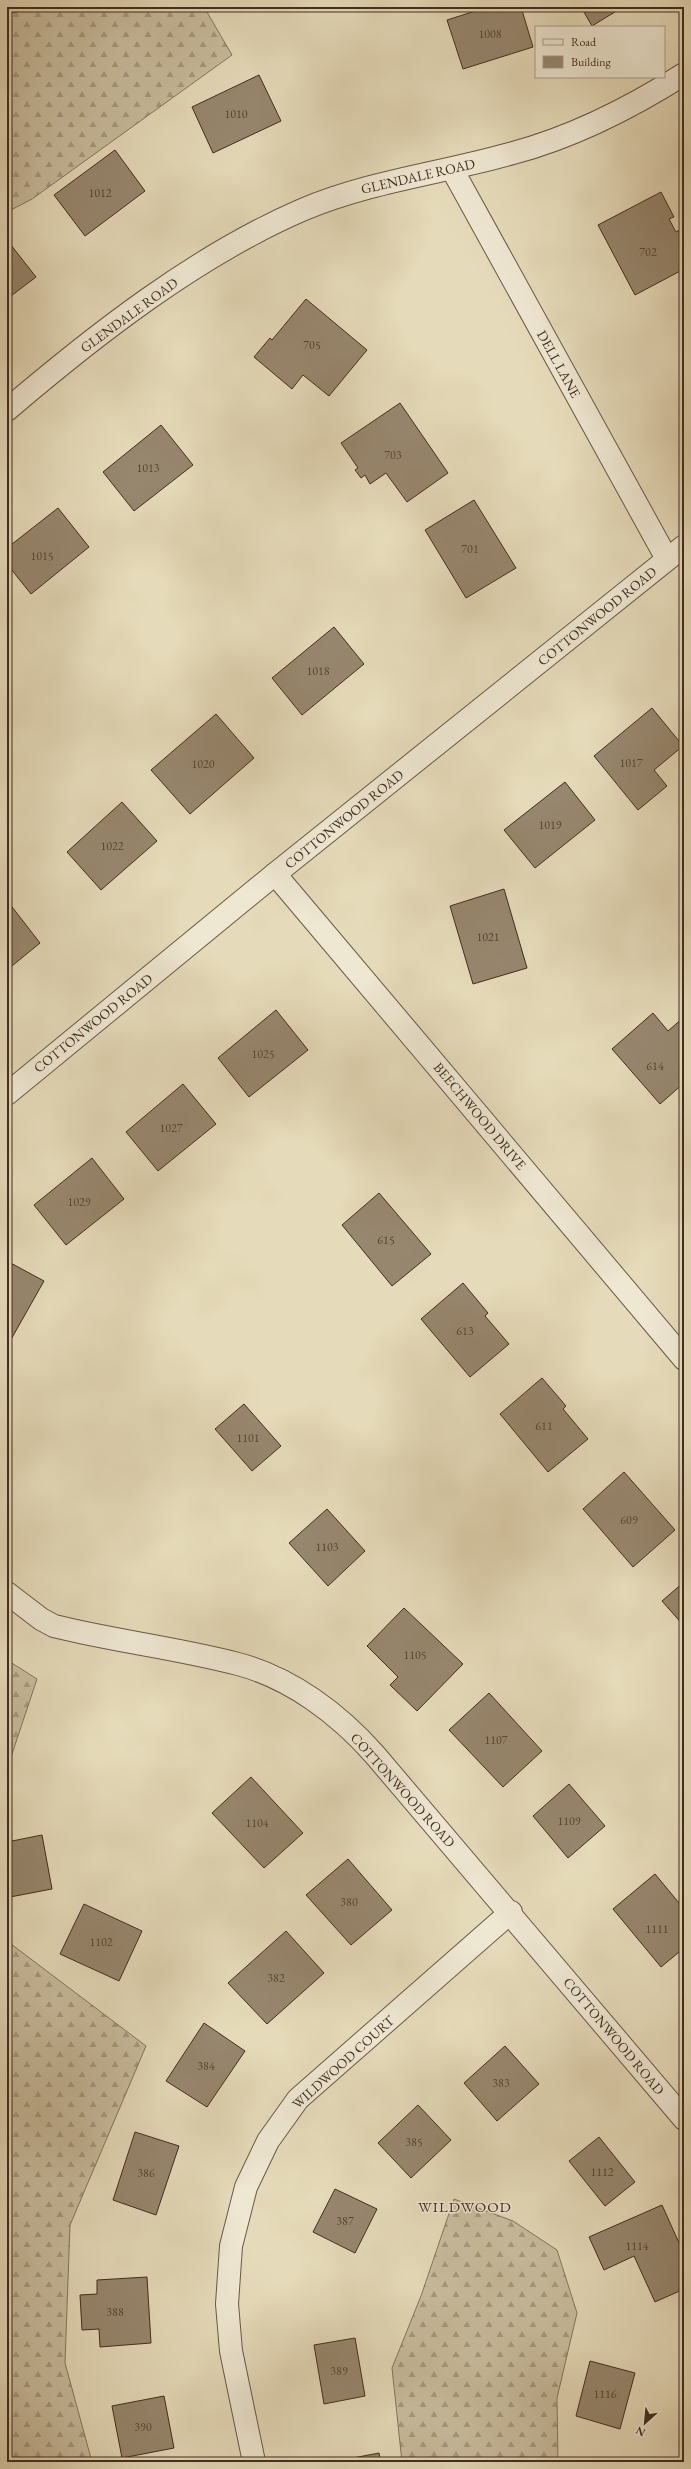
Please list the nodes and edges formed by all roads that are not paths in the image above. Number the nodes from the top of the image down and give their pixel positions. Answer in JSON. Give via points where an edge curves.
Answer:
{"nodes":[{"id":1,"x":684,"y":74,"type":"edge"},
{"id":2,"x":452,"y":169,"type":"junction"},
{"id":3,"x":7,"y":410,"type":"edge"},
{"id":4,"x":684,"y":546,"type":"edge"},
{"id":5,"x":667,"y":559,"type":"junction"},
{"id":6,"x":275,"y":874,"type":"junction"},
{"id":7,"x":7,"y":1094,"type":"edge"},
{"id":8,"x":684,"y":1359,"type":"edge"},
{"id":9,"x":7,"y":1593,"type":"edge"},
{"id":10,"x":511,"y":1912,"type":"junction"},
{"id":11,"x":684,"y":2119,"type":"edge"},
{"id":12,"x":254,"y":2462,"type":"edge"}],
"edges":[{"from":1,"to":2,"type":"street","name":"GLENDALE ROAD","via":[[588,126],[515,153]]},
{"from":2,"to":3,"type":"street","name":"GLENDALE ROAD","via":[[378,183],[303,210],[230,245],[164,288],[41,381]]},
{"from":2,"to":5,"type":"street","name":"DELL LANE"},
{"from":4,"to":5,"type":"street","name":"COTTONWOOD ROAD"},
{"from":5,"to":6,"type":"street","name":"COTTONWOOD ROAD"},
{"from":6,"to":7,"type":"street","name":"COTTONWOOD ROAD"},
{"from":6,"to":8,"type":"street","name":"BEECHWOOD DRIVE"},
{"from":9,"to":10,"type":"street","name":"COTTONWOOD ROAD","via":[[54,1626],[239,1664],[288,1684],[323,1707],[362,1740]]},
{"from":10,"to":11,"type":"street","name":"COTTONWOOD ROAD"},
{"from":10,"to":12,"type":"street","name":"WILDWOOD COURT","via":[[298,2099],[268,2140],[246,2187],[230,2246],[227,2304],[231,2351]]}]}
